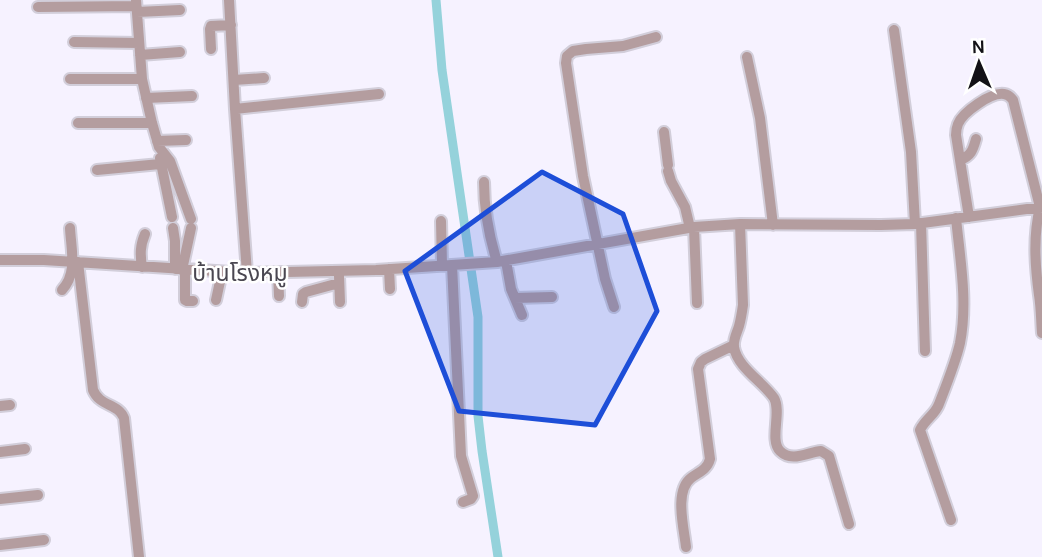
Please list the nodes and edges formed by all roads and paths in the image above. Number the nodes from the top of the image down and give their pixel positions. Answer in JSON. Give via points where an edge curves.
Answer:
{"nodes":[{"id":1,"x":229,"y":0,"type":"edge"},
{"id":2,"x":136,"y":6,"type":"edge"},
{"id":3,"x":38,"y":7,"type":"dead end"},
{"id":4,"x":180,"y":10,"type":"dead end"},
{"id":5,"x":231,"y":25,"type":"junction"},
{"id":6,"x":894,"y":30,"type":"dead end"},
{"id":7,"x":656,"y":37,"type":"dead end"},
{"id":8,"x":74,"y":42,"type":"dead end"},
{"id":9,"x":139,"y":43,"type":"junction"},
{"id":10,"x":211,"y":49,"type":"dead end"},
{"id":11,"x":180,"y":52,"type":"dead end"},
{"id":12,"x":139,"y":55,"type":"junction"},
{"id":13,"x":747,"y":57,"type":"dead end"},
{"id":14,"x":264,"y":78,"type":"dead end"},
{"id":15,"x":71,"y":79,"type":"dead end"},
{"id":16,"x":142,"y":79,"type":"junction"},
{"id":17,"x":234,"y":80,"type":"junction"},
{"id":18,"x":379,"y":93,"type":"dead end"},
{"id":19,"x":192,"y":96,"type":"dead end"},
{"id":20,"x":146,"y":98,"type":"junction"},
{"id":21,"x":235,"y":110,"type":"junction"},
{"id":22,"x":78,"y":123,"type":"dead end"},
{"id":23,"x":152,"y":123,"type":"junction"},
{"id":24,"x":664,"y":132,"type":"dead end"},
{"id":25,"x":976,"y":139,"type":"dead end"},
{"id":26,"x":186,"y":140,"type":"dead end"},
{"id":27,"x":158,"y":144,"type":"junction"},
{"id":28,"x":960,"y":160,"type":"junction"},
{"id":29,"x":165,"y":163,"type":"junction"},
{"id":30,"x":97,"y":170,"type":"dead end"},
{"id":31,"x":484,"y":183,"type":"dead end"},
{"id":32,"x":1041,"y":207,"type":"edge"},
{"id":33,"x":969,"y":217,"type":"junction"},
{"id":34,"x":956,"y":218,"type":"junction"},
{"id":35,"x":441,"y":220,"type":"dead end"},
{"id":36,"x":918,"y":223,"type":"junction"},
{"id":37,"x":740,"y":224,"type":"junction"},
{"id":38,"x":773,"y":225,"type":"junction"},
{"id":39,"x":70,"y":228,"type":"dead end"},
{"id":40,"x":692,"y":228,"type":"junction"},
{"id":41,"x":145,"y":234,"type":"dead end"},
{"id":42,"x":599,"y":244,"type":"junction"},
{"id":43,"x":0,"y":260,"type":"edge"},
{"id":44,"x":75,"y":262,"type":"junction"},
{"id":45,"x":498,"y":262,"type":"junction"},
{"id":46,"x":447,"y":265,"type":"junction"},
{"id":47,"x":142,"y":267,"type":"junction"},
{"id":48,"x":388,"y":269,"type":"junction"},
{"id":49,"x":181,"y":270,"type":"junction"},
{"id":50,"x":338,"y":271,"type":"junction"},
{"id":51,"x":222,"y":272,"type":"junction"},
{"id":52,"x":278,"y":272,"type":"junction"},
{"id":53,"x":247,"y":273,"type":"junction"},
{"id":54,"x":339,"y":283,"type":"junction"},
{"id":55,"x":390,"y":289,"type":"dead end"},
{"id":56,"x":62,"y":290,"type":"dead end"},
{"id":57,"x":279,"y":296,"type":"dead end"},
{"id":58,"x":552,"y":297,"type":"dead end"},
{"id":59,"x":515,"y":298,"type":"junction"},
{"id":60,"x":216,"y":300,"type":"dead end"},
{"id":61,"x":193,"y":301,"type":"dead end"},
{"id":62,"x":302,"y":302,"type":"dead end"},
{"id":63,"x":340,"y":302,"type":"dead end"},
{"id":64,"x":697,"y":303,"type":"dead end"},
{"id":65,"x":614,"y":307,"type":"dead end"},
{"id":66,"x":522,"y":315,"type":"dead end"},
{"id":67,"x":1042,"y":333,"type":"edge"},
{"id":68,"x":734,"y":345,"type":"junction"},
{"id":69,"x":925,"y":351,"type":"dead end"},
{"id":70,"x":24,"y":449,"type":"dead end"},
{"id":71,"x":0,"y":452,"type":"edge"},
{"id":72,"x":37,"y":495,"type":"dead end"},
{"id":73,"x":0,"y":499,"type":"edge"},
{"id":74,"x":463,"y":502,"type":"dead end"},
{"id":75,"x":951,"y":520,"type":"dead end"},
{"id":76,"x":849,"y":524,"type":"dead end"},
{"id":77,"x":44,"y":540,"type":"dead end"},
{"id":78,"x":0,"y":545,"type":"edge"},
{"id":79,"x":687,"y":547,"type":"dead end"},
{"id":80,"x":139,"y":557,"type":"edge"}],
"edges":[{"from":1,"to":5,"type":"street"},
{"from":2,"to":3,"type":"street"},
{"from":2,"to":4,"type":"street"},
{"from":2,"to":9,"type":"street"},
{"from":5,"to":10,"type":"street","via":[[211,26]]},
{"from":5,"to":17,"type":"street"},
{"from":6,"to":36,"type":"street"},
{"from":7,"to":42,"type":"street","via":[[623,46],[586,48],[567,56],[583,176]]},
{"from":8,"to":9,"type":"street"},
{"from":9,"to":12,"type":"street"},
{"from":11,"to":12,"type":"street"},
{"from":12,"to":16,"type":"street"},
{"from":13,"to":38,"type":"street","via":[[760,118]]},
{"from":14,"to":17,"type":"street"},
{"from":15,"to":16,"type":"street"},
{"from":16,"to":20,"type":"street"},
{"from":17,"to":21,"type":"street"},
{"from":18,"to":21,"type":"street"},
{"from":19,"to":20,"type":"street"},
{"from":20,"to":23,"type":"street"},
{"from":21,"to":53,"type":"street"},
{"from":22,"to":23,"type":"street"},
{"from":23,"to":27,"type":"street"},
{"from":24,"to":40,"type":"street","via":[[671,181]]},
{"from":25,"to":28,"type":"street","via":[[971,153]]},
{"from":26,"to":27,"type":"street"},
{"from":27,"to":29,"type":"street"},
{"from":28,"to":32,"type":"street","via":[[959,121],[990,97],[1009,96]]},
{"from":28,"to":33,"type":"street"},
{"from":29,"to":30,"type":"street"},
{"from":29,"to":49,"type":"street"},
{"from":29,"to":49,"type":"street","via":[[191,224]]},
{"from":31,"to":45,"type":"street","via":[[485,211]]},
{"from":32,"to":33,"type":"street"},
{"from":32,"to":67,"type":"street","via":[[1035,260]]},
{"from":33,"to":34,"type":"street"},
{"from":34,"to":36,"type":"street"},
{"from":34,"to":75,"type":"street","via":[[964,304],[960,342],[939,406],[920,430]]},
{"from":35,"to":46,"type":"street"},
{"from":36,"to":38,"type":"street"},
{"from":36,"to":69,"type":"street"},
{"from":37,"to":38,"type":"street"},
{"from":37,"to":40,"type":"street"},
{"from":37,"to":68,"type":"street","via":[[743,305]]},
{"from":39,"to":44,"type":"street"},
{"from":40,"to":42,"type":"street"},
{"from":40,"to":64,"type":"street"},
{"from":41,"to":47,"type":"street"},
{"from":42,"to":45,"type":"street"},
{"from":42,"to":65,"type":"street"},
{"from":43,"to":44,"type":"street"},
{"from":44,"to":47,"type":"street"},
{"from":44,"to":56,"type":"street"},
{"from":44,"to":80,"type":"street","via":[[93,390],[124,418]]},
{"from":45,"to":46,"type":"street"},
{"from":45,"to":59,"type":"street"},
{"from":46,"to":48,"type":"street"},
{"from":46,"to":74,"type":"street","via":[[461,456],[473,496]]},
{"from":47,"to":49,"type":"street"},
{"from":48,"to":50,"type":"street"},
{"from":48,"to":55,"type":"street"},
{"from":49,"to":51,"type":"street"},
{"from":49,"to":61,"type":"street","via":[[185,300]]},
{"from":50,"to":52,"type":"street"},
{"from":50,"to":54,"type":"street"},
{"from":51,"to":53,"type":"street"},
{"from":51,"to":60,"type":"street"},
{"from":52,"to":53,"type":"street"},
{"from":52,"to":57,"type":"street"},
{"from":54,"to":62,"type":"street","via":[[306,292]]},
{"from":54,"to":63,"type":"street"},
{"from":58,"to":59,"type":"street"},
{"from":59,"to":66,"type":"street"},
{"from":68,"to":76,"type":"street","via":[[740,360],[775,400],[780,451],[790,456],[821,451],[829,456]]},
{"from":68,"to":79,"type":"street","via":[[705,359],[698,369],[710,459],[682,491]]},
{"from":70,"to":71,"type":"street"},
{"from":72,"to":73,"type":"street"},
{"from":77,"to":78,"type":"street"}]}
